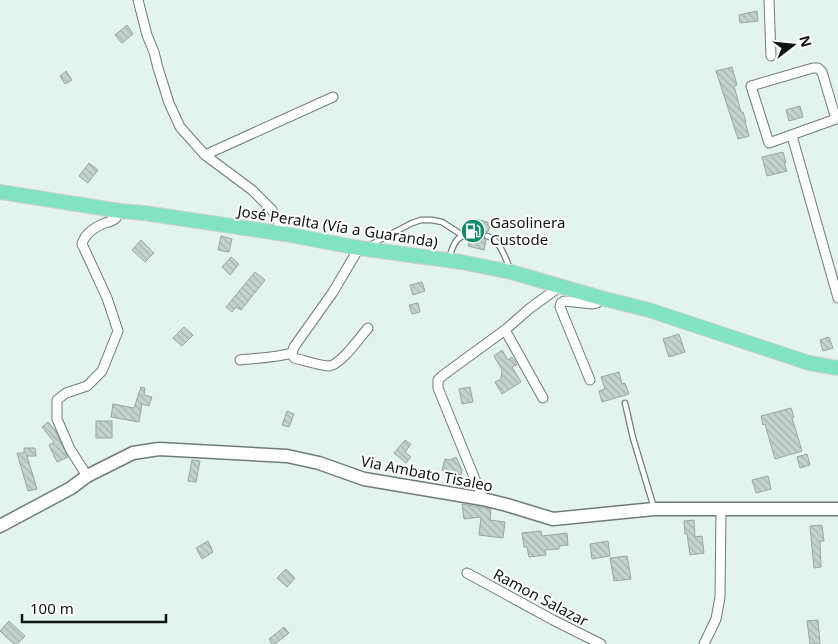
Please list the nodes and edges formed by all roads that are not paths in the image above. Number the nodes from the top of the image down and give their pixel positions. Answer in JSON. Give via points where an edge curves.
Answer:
{"nodes":[{"id":1,"x":138,"y":0,"type":"edge"},
{"id":2,"x":769,"y":0,"type":"edge"},
{"id":3,"x":771,"y":56,"type":"dead end"},
{"id":4,"x":333,"y":96,"type":"dead end"},
{"id":5,"x":837,"y":120,"type":"edge"},
{"id":6,"x":792,"y":136,"type":"junction"},
{"id":7,"x":205,"y":155,"type":"junction"},
{"id":8,"x":0,"y":192,"type":"edge"},
{"id":9,"x":120,"y":211,"type":"junction"},
{"id":10,"x":471,"y":233,"type":"dead end"},
{"id":11,"x":285,"y":234,"type":"junction"},
{"id":12,"x":462,"y":236,"type":"junction"},
{"id":13,"x":487,"y":236,"type":"dead end"},
{"id":14,"x":362,"y":248,"type":"junction"},
{"id":15,"x":448,"y":260,"type":"junction"},
{"id":16,"x":511,"y":272,"type":"junction"},
{"id":17,"x":558,"y":287,"type":"junction"},
{"id":18,"x":601,"y":298,"type":"junction"},
{"id":19,"x":838,"y":298,"type":"edge"},
{"id":20,"x":368,"y":328,"type":"dead end"},
{"id":21,"x":505,"y":330,"type":"junction"},
{"id":22,"x":292,"y":353,"type":"junction"},
{"id":23,"x":240,"y":360,"type":"dead end"},
{"id":24,"x":838,"y":368,"type":"edge"},
{"id":25,"x":590,"y":380,"type":"dead end"},
{"id":26,"x":543,"y":398,"type":"dead end"},
{"id":27,"x":625,"y":403,"type":"dead end"},
{"id":28,"x":87,"y":476,"type":"junction"},
{"id":29,"x":483,"y":499,"type":"junction"},
{"id":30,"x":654,"y":509,"type":"junction"},
{"id":31,"x":721,"y":509,"type":"junction"},
{"id":32,"x":838,"y":509,"type":"edge"},
{"id":33,"x":0,"y":526,"type":"edge"},
{"id":34,"x":467,"y":573,"type":"dead end"},
{"id":35,"x":601,"y":644,"type":"edge"},
{"id":36,"x":704,"y":644,"type":"edge"}],
"edges":[{"from":1,"to":7,"type":"street","via":[[169,103],[180,127]]},
{"from":2,"to":3,"type":"street"},
{"from":4,"to":7,"type":"street"},
{"from":5,"to":6,"type":"street"},
{"from":5,"to":6,"type":"street","via":[[818,68],[751,86],[769,143]]},
{"from":6,"to":19,"type":"street"},
{"from":7,"to":11,"type":"street","via":[[252,190],[272,210]]},
{"from":8,"to":9,"type":"highway","name":"José Peralta (Vía a Guaranda)"},
{"from":9,"to":11,"type":"highway","name":"José Peralta (Vía a Guaranda)"},
{"from":9,"to":28,"type":"street","via":[[111,222],[89,232],[82,244],[118,332],[102,371],[88,386],[66,393],[57,400],[57,419]]},
{"from":10,"to":12,"type":"lane"},
{"from":11,"to":14,"type":"highway","name":"José Peralta (Vía a Guaranda)"},
{"from":12,"to":14,"type":"lane","via":[[442,222],[421,220]]},
{"from":12,"to":15,"type":"lane","via":[[454,242]]},
{"from":13,"to":16,"type":"lane","via":[[499,245]]},
{"from":14,"to":15,"type":"highway","name":"José Peralta (Vía a Guaranda)"},
{"from":14,"to":22,"type":"street"},
{"from":15,"to":16,"type":"highway","name":"José Peralta (Vía a Guaranda)"},
{"from":16,"to":17,"type":"highway","name":"José Peralta (Vía a Guaranda)"},
{"from":17,"to":18,"type":"highway","name":"José Peralta (Vía a Guaranda)"},
{"from":17,"to":21,"type":"street"},
{"from":18,"to":24,"type":"highway","name":"José Peralta (Vía a Guaranda)","via":[[649,310],[808,363]]},
{"from":18,"to":25,"type":"street","via":[[593,304],[564,301],[560,308]]},
{"from":20,"to":22,"type":"street","via":[[335,364],[328,366],[294,358]]},
{"from":21,"to":26,"type":"street"},
{"from":21,"to":29,"type":"street","via":[[438,380],[438,388]]},
{"from":22,"to":23,"type":"street"},
{"from":27,"to":30,"type":"lane"},
{"from":28,"to":29,"type":"main road","name":"Via Ambato Tisaleo","via":[[133,452],[159,449],[287,456],[318,463],[364,480]]},
{"from":28,"to":33,"type":"main road","name":"Via Ambato Tisaleo"},
{"from":29,"to":30,"type":"main road","name":"Via Ambato Tisaleo","via":[[553,519]]},
{"from":30,"to":31,"type":"main road","name":"Via Ambato Tisaleo"},
{"from":31,"to":32,"type":"main road","name":"Via Ambato Tisaleo"},
{"from":31,"to":36,"type":"street","via":[[720,597],[716,619]]},
{"from":34,"to":35,"type":"street","name":"Ramon Salazar"}]}
